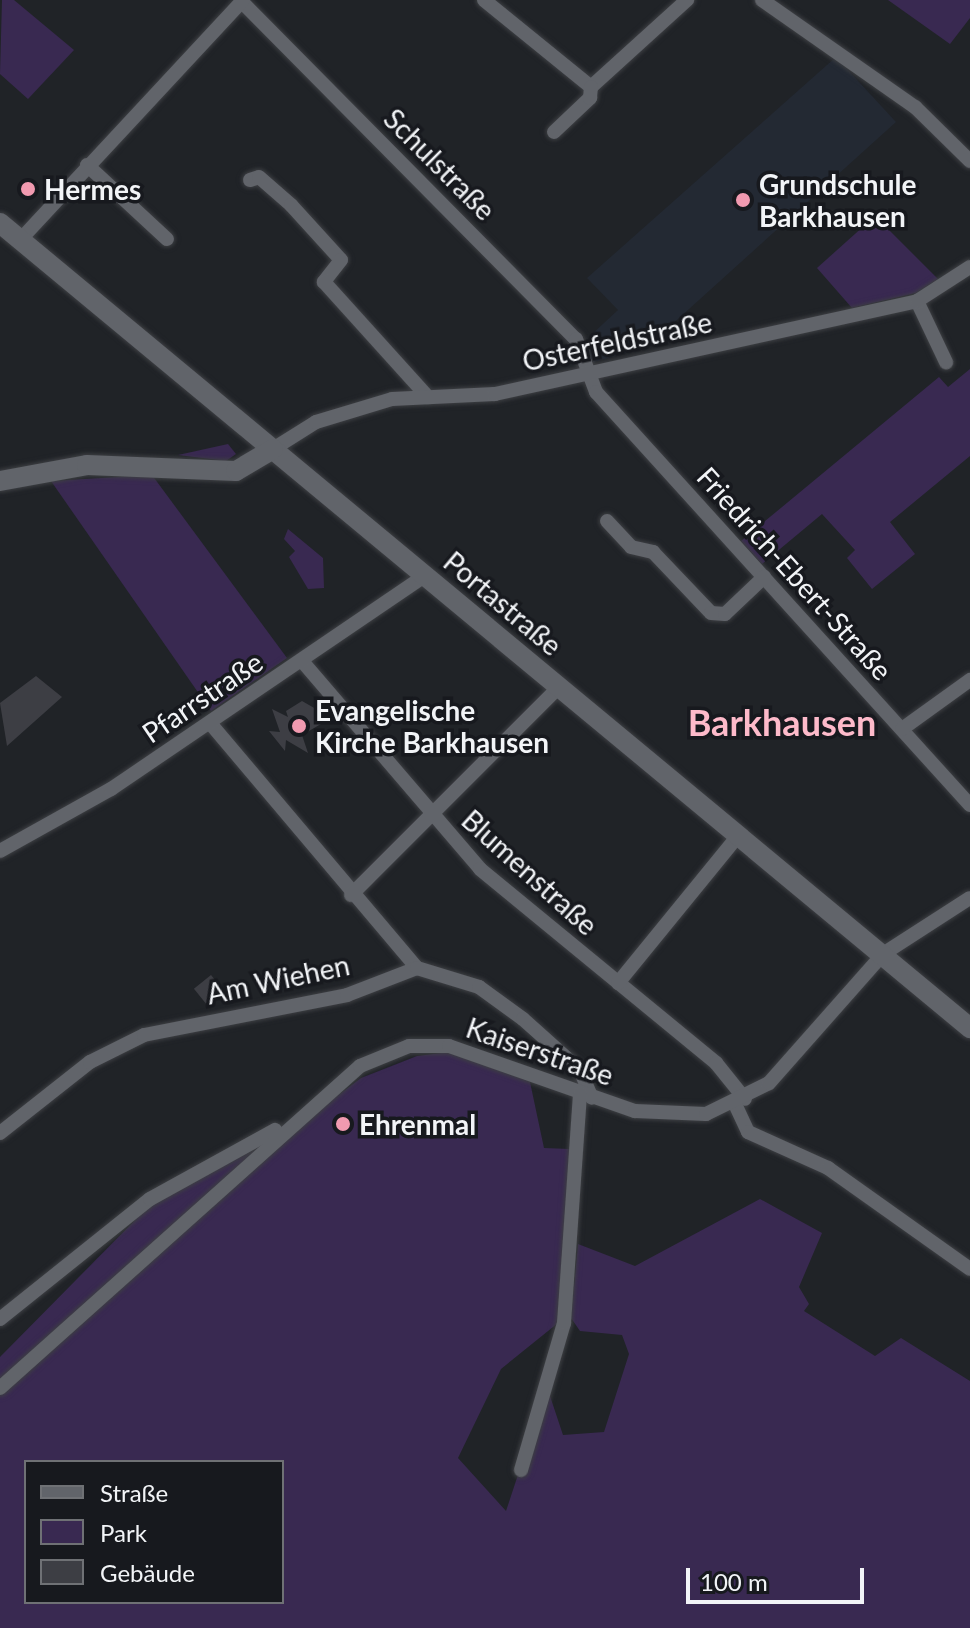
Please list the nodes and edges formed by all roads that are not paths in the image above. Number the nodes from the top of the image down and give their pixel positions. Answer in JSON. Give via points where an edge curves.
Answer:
{"nodes":[{"id":1,"x":484,"y":0,"type":"edge"},
{"id":2,"x":687,"y":0,"type":"edge"},
{"id":3,"x":762,"y":0,"type":"edge"},
{"id":4,"x":242,"y":1,"type":"edge"},
{"id":5,"x":591,"y":87,"type":"junction"},
{"id":6,"x":554,"y":132,"type":"dead end"},
{"id":7,"x":970,"y":161,"type":"edge"},
{"id":8,"x":87,"y":165,"type":"junction"},
{"id":9,"x":250,"y":180,"type":"dead end"},
{"id":10,"x":0,"y":223,"type":"edge"},
{"id":11,"x":21,"y":239,"type":"junction"},
{"id":12,"x":167,"y":239,"type":"dead end"},
{"id":13,"x":970,"y":267,"type":"edge"},
{"id":14,"x":917,"y":301,"type":"junction"},
{"id":15,"x":946,"y":362,"type":"dead end"},
{"id":16,"x":585,"y":373,"type":"junction"},
{"id":17,"x":428,"y":397,"type":"junction"},
{"id":18,"x":273,"y":449,"type":"junction"},
{"id":19,"x":0,"y":481,"type":"edge"},
{"id":20,"x":607,"y":521,"type":"dead end"},
{"id":21,"x":426,"y":575,"type":"junction"},
{"id":22,"x":764,"y":577,"type":"junction"},
{"id":23,"x":302,"y":661,"type":"junction"},
{"id":24,"x":970,"y":680,"type":"edge"},
{"id":25,"x":559,"y":687,"type":"junction"},
{"id":26,"x":210,"y":723,"type":"junction"},
{"id":27,"x":902,"y":729,"type":"junction"},
{"id":28,"x":970,"y":805,"type":"edge"},
{"id":29,"x":427,"y":814,"type":"junction"},
{"id":30,"x":738,"y":836,"type":"junction"},
{"id":31,"x":0,"y":851,"type":"edge"},
{"id":32,"x":351,"y":895,"type":"junction"},
{"id":33,"x":970,"y":898,"type":"edge"},
{"id":34,"x":883,"y":954,"type":"junction"},
{"id":35,"x":417,"y":968,"type":"junction"},
{"id":36,"x":618,"y":983,"type":"junction"},
{"id":37,"x":970,"y":1028,"type":"edge"},
{"id":38,"x":586,"y":1096,"type":"junction"},
{"id":39,"x":740,"y":1102,"type":"junction"},
{"id":40,"x":284,"y":1126,"type":"junction"},
{"id":41,"x":0,"y":1133,"type":"edge"},
{"id":42,"x":970,"y":1269,"type":"edge"},
{"id":43,"x":0,"y":1319,"type":"edge"},
{"id":44,"x":0,"y":1388,"type":"edge"},
{"id":45,"x":521,"y":1470,"type":"dead end"}],
"edges":[{"from":1,"to":5,"type":"street"},
{"from":2,"to":5,"type":"street"},
{"from":3,"to":7,"type":"street","via":[[915,107]]},
{"from":4,"to":8,"type":"street"},
{"from":4,"to":16,"type":"street","name":"Schulstraße","via":[[576,339]]},
{"from":5,"to":6,"type":"street","via":[[590,98]]},
{"from":8,"to":11,"type":"street"},
{"from":8,"to":12,"type":"street"},
{"from":9,"to":17,"type":"street","via":[[259,177],[291,205],[341,260],[324,282]]},
{"from":10,"to":11,"type":"main road","name":"Portastraße"},
{"from":11,"to":18,"type":"main road","name":"Portastraße"},
{"from":13,"to":14,"type":"street","name":"Osterfeldstraße"},
{"from":14,"to":15,"type":"street"},
{"from":14,"to":16,"type":"street","name":"Osterfeldstraße"},
{"from":16,"to":17,"type":"street","name":"Osterfeldstraße","via":[[495,394]]},
{"from":16,"to":22,"type":"street","name":"Friedrich-Ebert-Straße"},
{"from":17,"to":18,"type":"street","name":"Osterfeldstraße","via":[[392,399],[316,422]]},
{"from":18,"to":19,"type":"main road","via":[[236,471],[97,464]]},
{"from":18,"to":21,"type":"main road","name":"Portastraße"},
{"from":20,"to":22,"type":"street","via":[[631,547],[653,552],[711,613],[725,614]]},
{"from":21,"to":23,"type":"street","name":"Pfarrstraße"},
{"from":21,"to":25,"type":"main road","name":"Portastraße"},
{"from":22,"to":27,"type":"street","name":"Friedrich-Ebert-Straße"},
{"from":23,"to":26,"type":"street","name":"Pfarrstraße"},
{"from":23,"to":29,"type":"street","name":"Blumenstraße"},
{"from":24,"to":27,"type":"street"},
{"from":25,"to":29,"type":"street"},
{"from":25,"to":30,"type":"main road","name":"Portastraße"},
{"from":26,"to":31,"type":"street","name":"Pfarrstraße","via":[[47,829]]},
{"from":26,"to":32,"type":"street"},
{"from":27,"to":28,"type":"street","name":"Friedrich-Ebert-Straße"},
{"from":29,"to":32,"type":"street"},
{"from":29,"to":36,"type":"street","name":"Blumenstraße","via":[[480,869]]},
{"from":30,"to":34,"type":"main road","name":"Portastraße"},
{"from":30,"to":36,"type":"street"},
{"from":32,"to":35,"type":"street"},
{"from":33,"to":34,"type":"street","name":"Kaiserstraße"},
{"from":34,"to":37,"type":"main road","name":"Portastraße"},
{"from":34,"to":39,"type":"street","name":"Kaiserstraße","via":[[787,1065]]},
{"from":35,"to":38,"type":"street","via":[[479,987],[523,1019],[580,1070]]},
{"from":35,"to":41,"type":"street","name":"Am Wiehen","via":[[347,995],[144,1035],[90,1062]]},
{"from":36,"to":39,"type":"street","name":"Blumenstraße","via":[[716,1063]]},
{"from":38,"to":39,"type":"street","name":"Kaiserstraße","via":[[676,1117]]},
{"from":38,"to":40,"type":"street","name":"Kaiserstraße","via":[[465,1050],[419,1045],[360,1066]]},
{"from":38,"to":45,"type":"street","via":[[564,1323]]},
{"from":39,"to":42,"type":"street","name":"Blumenstraße","via":[[748,1132],[828,1168]]},
{"from":40,"to":43,"type":"street","via":[[150,1199]]},
{"from":40,"to":44,"type":"street","name":"Kaiserstraße"}]}
